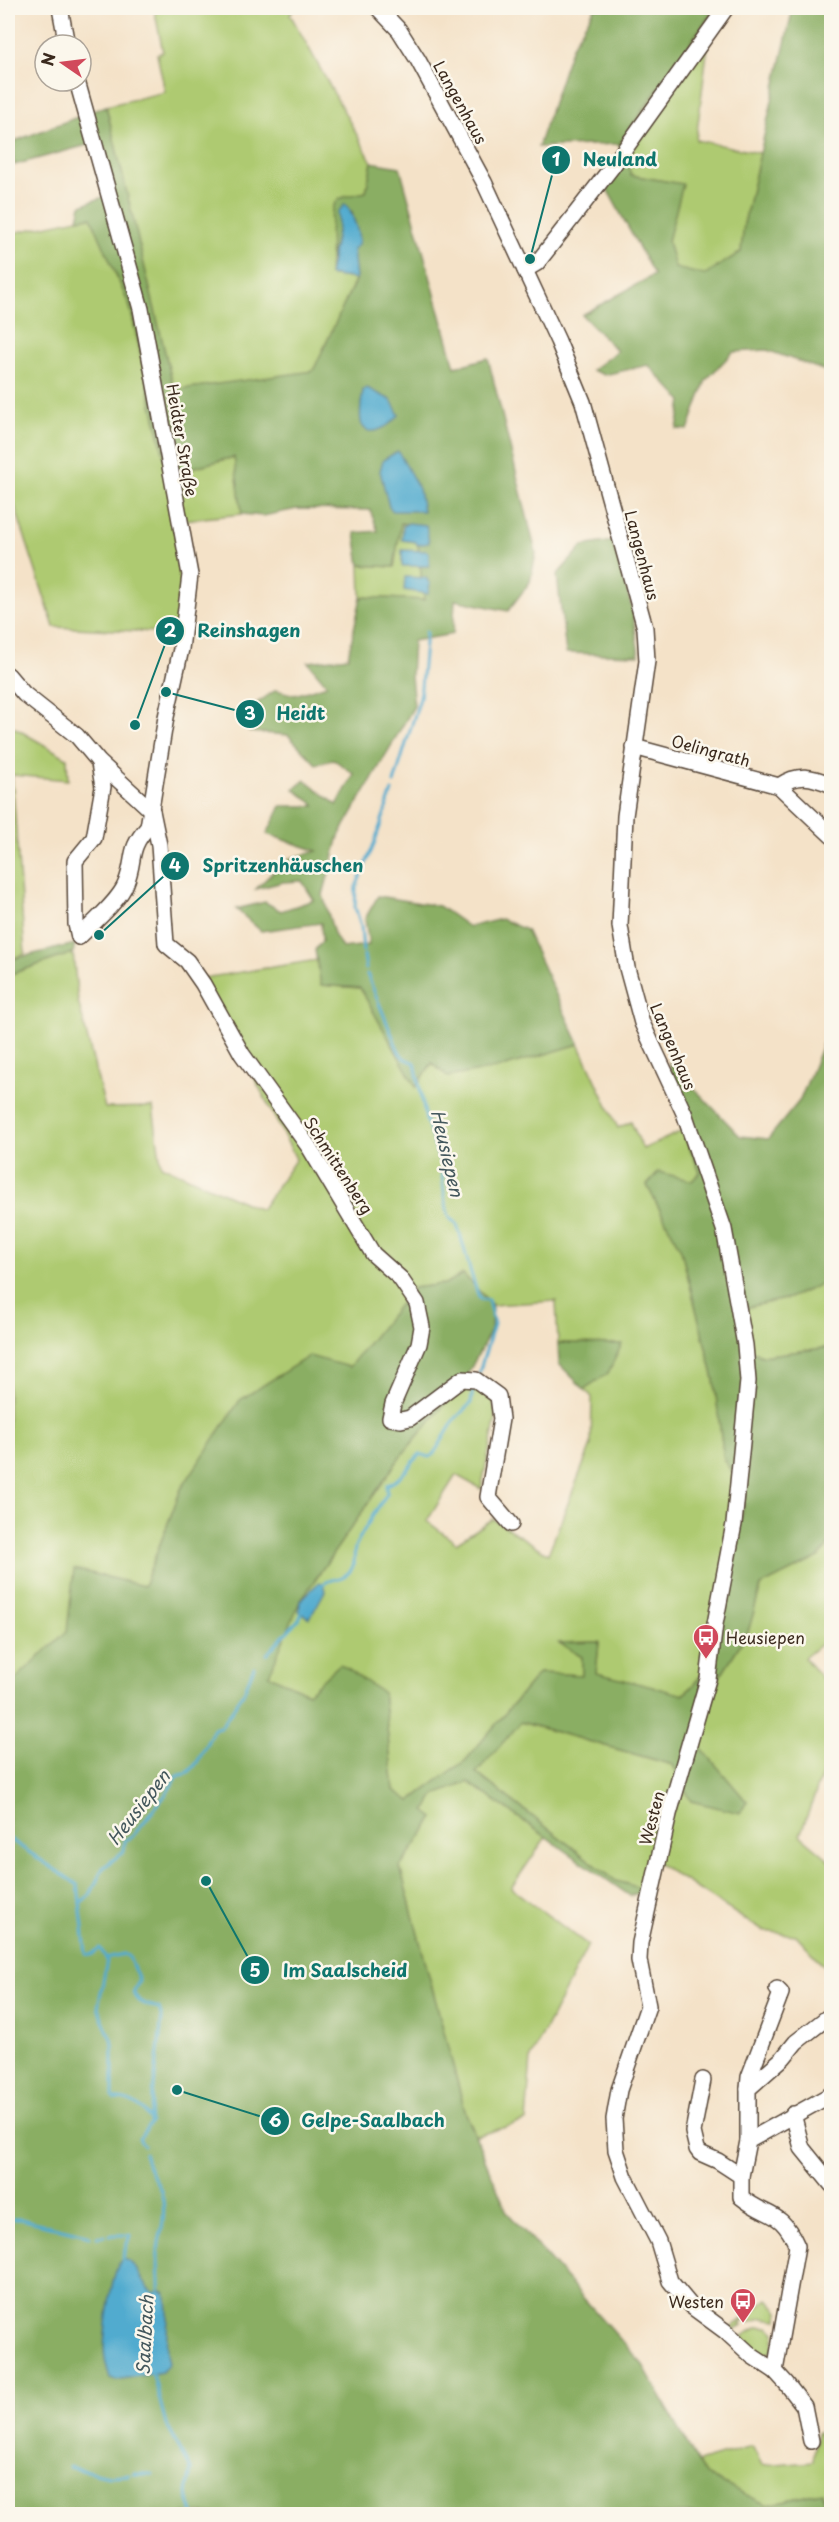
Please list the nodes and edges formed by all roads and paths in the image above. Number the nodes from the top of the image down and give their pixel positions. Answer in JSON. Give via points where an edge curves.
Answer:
{"nodes":[{"id":1,"x":60,"y":8,"type":"edge"},
{"id":2,"x":378,"y":8,"type":"edge"},
{"id":3,"x":726,"y":8,"type":"edge"},
{"id":4,"x":65,"y":33,"type":"edge"},
{"id":5,"x":80,"y":93,"type":"edge"},
{"id":6,"x":525,"y":270,"type":"junction"},
{"id":7,"x":8,"y":675,"type":"edge"},
{"id":8,"x":634,"y":747,"type":"junction"},
{"id":9,"x":99,"y":762,"type":"junction"},
{"id":10,"x":831,"y":785,"type":"edge"},
{"id":11,"x":779,"y":786,"type":"junction"},
{"id":12,"x":152,"y":811,"type":"junction"},
{"id":13,"x":831,"y":836,"type":"edge"},
{"id":14,"x":511,"y":1524,"type":"dead end"},
{"id":15,"x":712,"y":1641,"type":"joint"},
{"id":16,"x":777,"y":1989,"type":"dead end"},
{"id":17,"x":831,"y":2014,"type":"edge"},
{"id":18,"x":703,"y":2080,"type":"dead end"},
{"id":19,"x":748,"y":2089,"type":"junction"},
{"id":20,"x":831,"y":2094,"type":"edge"},
{"id":21,"x":793,"y":2115,"type":"junction"},
{"id":22,"x":748,"y":2141,"type":"junction"},
{"id":23,"x":741,"y":2176,"type":"junction"},
{"id":24,"x":831,"y":2185,"type":"edge"},
{"id":25,"x":775,"y":2371,"type":"junction"},
{"id":26,"x":811,"y":2440,"type":"dead end"}],
"edges":[{"from":1,"to":4,"type":"street"},
{"from":2,"to":6,"type":"street","name":"Langenhaus","via":[[399,30],[418,60],[484,182]]},
{"from":3,"to":6,"type":"street","via":[[612,167],[537,262]]},
{"from":5,"to":12,"type":"street","name":"Heidter Straße","via":[[141,309],[190,575]]},
{"from":6,"to":8,"type":"street","name":"Langenhaus","via":[[583,402],[645,628],[647,661]]},
{"from":7,"to":9,"type":"street","via":[[24,694],[77,736]]},
{"from":8,"to":11,"type":"street","name":"Oelingrath"},
{"from":8,"to":15,"type":"street","name":"Langenhaus","via":[[623,837],[620,926],[637,1004],[698,1151],[724,1229],[748,1366],[741,1472]]},
{"from":9,"to":12,"type":"street"},
{"from":9,"to":12,"type":"street","via":[[103,787],[94,838],[75,861],[78,937],[124,888],[131,854],[148,827]]},
{"from":10,"to":11,"type":"street","via":[[799,776]]},
{"from":11,"to":13,"type":"street","name":"Oelingrath"},
{"from":12,"to":14,"type":"street","name":"Schmittenberg","via":[[159,845],[166,944],[188,961],[242,1054],[309,1147],[373,1254],[400,1278],[417,1303],[422,1327],[419,1344],[390,1418],[410,1418],[462,1379],[476,1380],[492,1391],[500,1400],[501,1419],[488,1497]]},
{"from":15,"to":25,"type":"street","name":"Westen","via":[[705,1694],[669,1815],[640,1942],[639,1960],[648,2006],[615,2106],[614,2136],[625,2177],[658,2241],[670,2281],[691,2307]]},
{"from":16,"to":19,"type":"street","via":[[781,1993]]},
{"from":17,"to":19,"type":"street"},
{"from":18,"to":23,"type":"street","via":[[693,2132],[697,2149]]},
{"from":19,"to":22,"type":"street"},
{"from":20,"to":21,"type":"street"},
{"from":21,"to":22,"type":"street"},
{"from":21,"to":24,"type":"street","via":[[802,2148]]},
{"from":22,"to":23,"type":"street"},
{"from":23,"to":25,"type":"street","via":[[741,2198],[778,2217],[790,2230],[796,2246]]},
{"from":25,"to":26,"type":"street","name":"Westen","via":[[804,2406]]}]}
